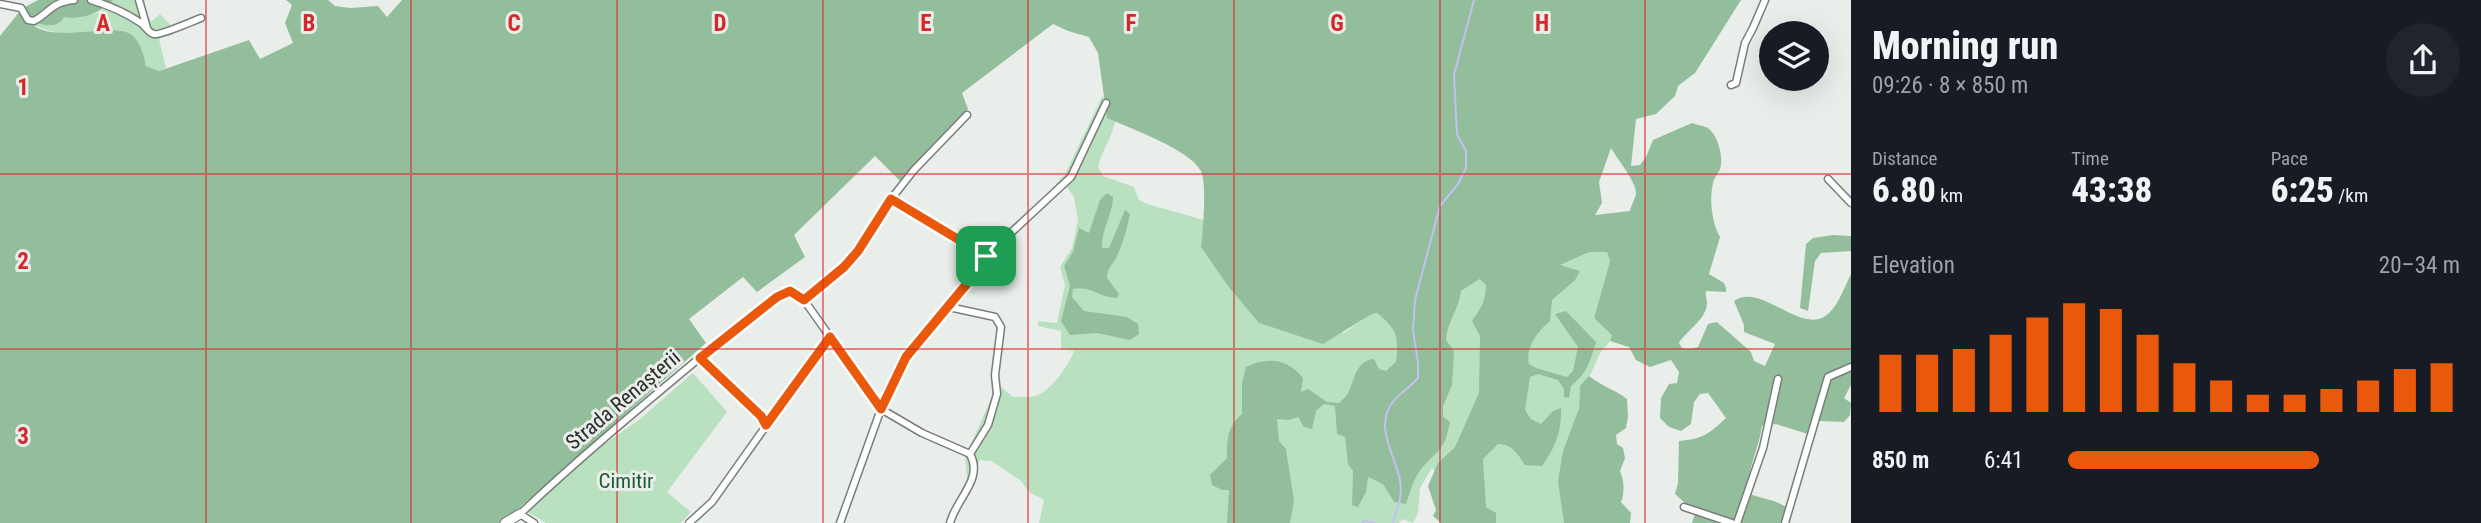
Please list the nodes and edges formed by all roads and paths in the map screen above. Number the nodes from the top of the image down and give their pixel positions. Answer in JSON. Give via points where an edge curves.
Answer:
{"nodes":[{"id":1,"x":74,"y":0,"type":"edge"},
{"id":2,"x":91,"y":0,"type":"edge"},
{"id":3,"x":139,"y":0,"type":"edge"},
{"id":4,"x":1765,"y":0,"type":"edge"},
{"id":5,"x":0,"y":4,"type":"edge"},
{"id":6,"x":201,"y":18,"type":"dead end"},
{"id":7,"x":147,"y":28,"type":"junction"},
{"id":8,"x":1731,"y":85,"type":"dead end"},
{"id":9,"x":1105,"y":103,"type":"dead end"},
{"id":10,"x":967,"y":116,"type":"dead end"},
{"id":11,"x":1828,"y":179,"type":"dead end"},
{"id":12,"x":891,"y":199,"type":"junction"},
{"id":13,"x":1851,"y":203,"type":"edge"},
{"id":14,"x":986,"y":256,"type":"junction"},
{"id":15,"x":804,"y":300,"type":"junction"},
{"id":16,"x":949,"y":307,"type":"junction"},
{"id":17,"x":830,"y":337,"type":"junction"},
{"id":18,"x":700,"y":358,"type":"junction"},
{"id":19,"x":1851,"y":367,"type":"edge"},
{"id":20,"x":1778,"y":379,"type":"dead end"},
{"id":21,"x":872,"y":394,"type":"junction"},
{"id":22,"x":887,"y":395,"type":"junction"},
{"id":23,"x":881,"y":409,"type":"junction"},
{"id":24,"x":766,"y":425,"type":"junction"},
{"id":25,"x":970,"y":454,"type":"junction"},
{"id":26,"x":1684,"y":507,"type":"dead end"},
{"id":27,"x":520,"y":514,"type":"junction"},
{"id":28,"x":505,"y":523,"type":"edge"},
{"id":29,"x":534,"y":523,"type":"edge"},
{"id":30,"x":689,"y":523,"type":"edge"},
{"id":31,"x":840,"y":523,"type":"edge"},
{"id":32,"x":950,"y":523,"type":"edge"},
{"id":33,"x":1735,"y":523,"type":"edge"},
{"id":34,"x":1785,"y":523,"type":"edge"}],
"edges":[{"from":1,"to":5,"type":"street","via":[[50,7],[34,22],[15,6]]},
{"from":2,"to":7,"type":"street"},
{"from":3,"to":7,"type":"street"},
{"from":4,"to":8,"type":"street","via":[[1745,43],[1738,78]]},
{"from":6,"to":7,"type":"street","via":[[158,35]]},
{"from":9,"to":14,"type":"street","via":[[1071,177]]},
{"from":10,"to":12,"type":"street"},
{"from":11,"to":13,"type":"street"},
{"from":12,"to":14,"type":"street"},
{"from":12,"to":15,"type":"street","via":[[858,251]]},
{"from":14,"to":16,"type":"street"},
{"from":15,"to":17,"type":"street"},
{"from":15,"to":18,"type":"street","name":"Strada Renașterii","via":[[790,291],[784,293]]},
{"from":16,"to":22,"type":"street","via":[[906,357]]},
{"from":16,"to":25,"type":"street","via":[[995,317],[1001,327],[996,401]]},
{"from":17,"to":21,"type":"street"},
{"from":17,"to":24,"type":"street"},
{"from":18,"to":24,"type":"street"},
{"from":18,"to":27,"type":"street","name":"Strada Renașterii"},
{"from":19,"to":34,"type":"street","via":[[1828,377]]},
{"from":20,"to":33,"type":"street","via":[[1763,448]]},
{"from":21,"to":22,"type":"street"},
{"from":21,"to":23,"type":"street"},
{"from":22,"to":23,"type":"street"},
{"from":23,"to":25,"type":"street"},
{"from":23,"to":31,"type":"street"},
{"from":24,"to":30,"type":"street","via":[[712,502]]},
{"from":25,"to":32,"type":"street","via":[[975,465],[973,478]]},
{"from":26,"to":33,"type":"street"},
{"from":27,"to":28,"type":"street","name":"Strada Renașterii"},
{"from":27,"to":29,"type":"street"}]}
